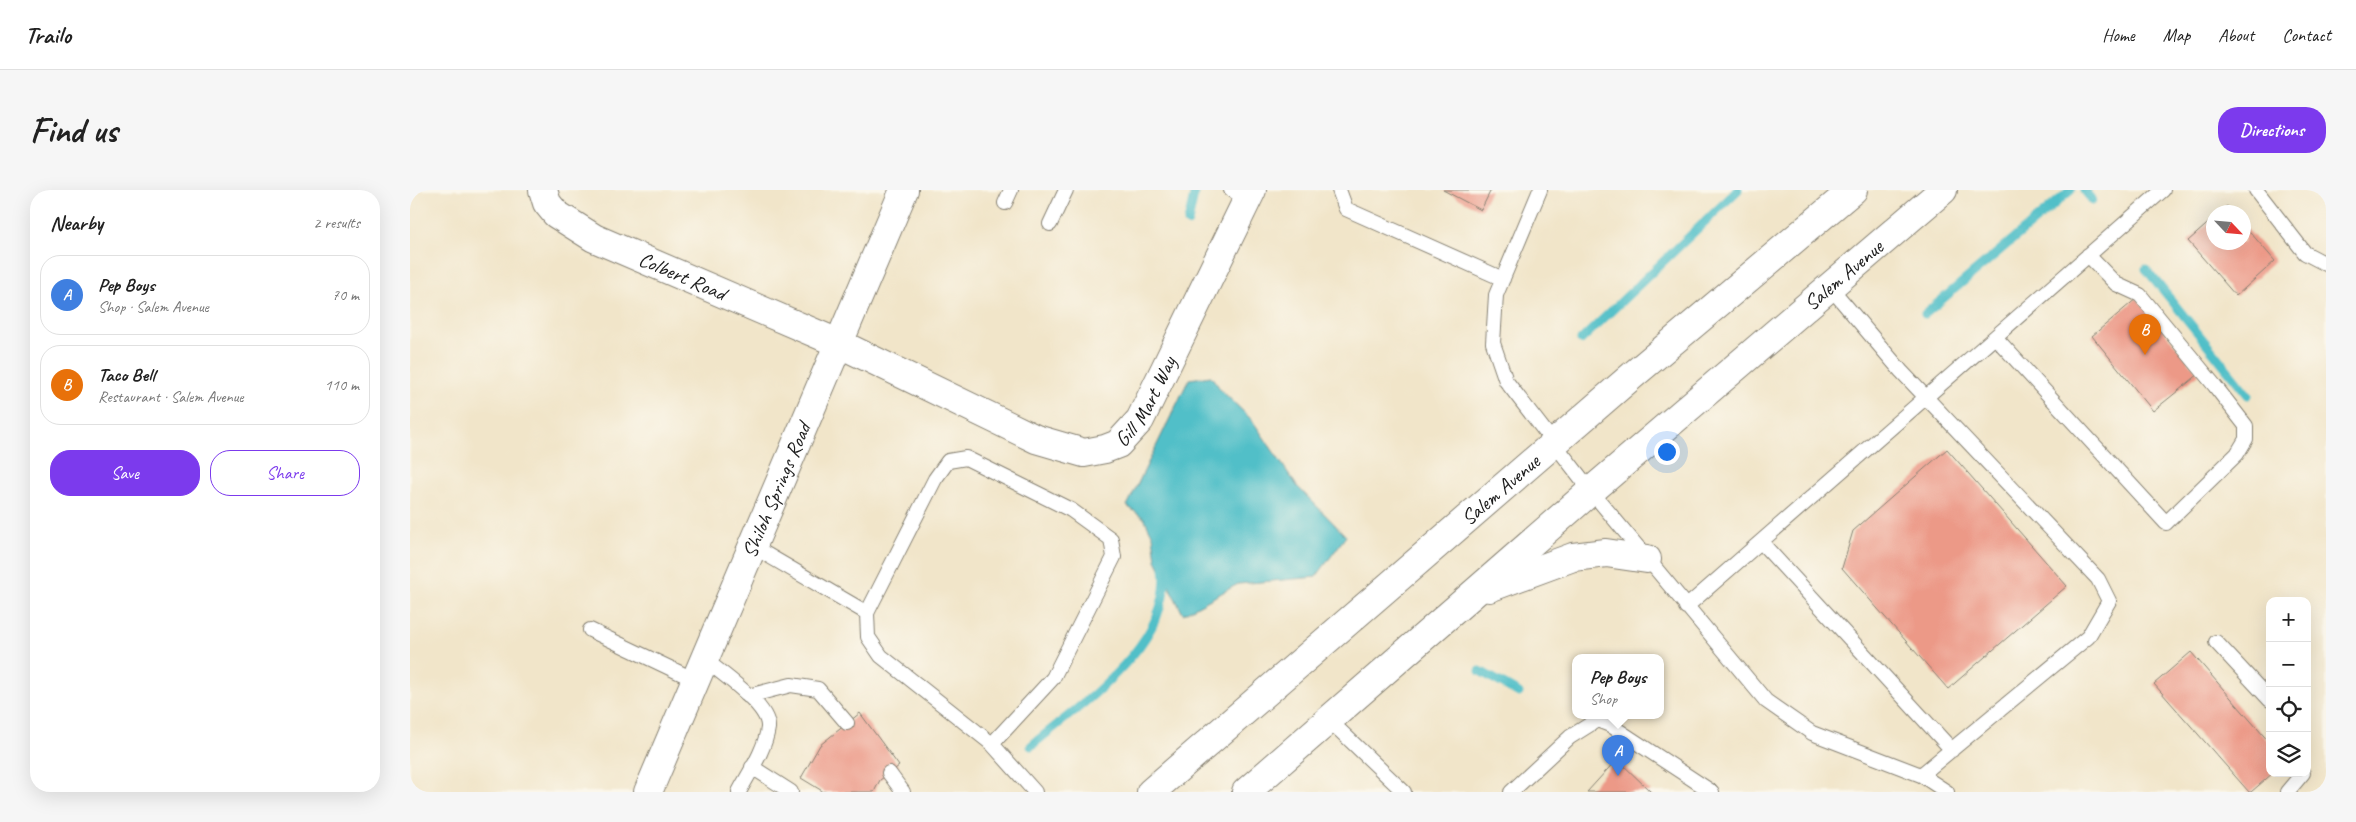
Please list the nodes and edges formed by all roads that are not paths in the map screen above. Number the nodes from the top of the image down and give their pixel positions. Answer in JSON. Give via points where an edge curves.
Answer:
{"nodes":[{"id":1,"x":542,"y":190,"type":"edge"},
{"id":2,"x":904,"y":190,"type":"edge"},
{"id":3,"x":1011,"y":190,"type":"edge"},
{"id":4,"x":1066,"y":190,"type":"edge"},
{"id":5,"x":1339,"y":190,"type":"edge"},
{"id":6,"x":1540,"y":190,"type":"edge"},
{"id":7,"x":1853,"y":190,"type":"edge"},
{"id":8,"x":1943,"y":190,"type":"edge"},
{"id":9,"x":2163,"y":190,"type":"edge"},
{"id":10,"x":2256,"y":190,"type":"edge"},
{"id":11,"x":1244,"y":193,"type":"edge"},
{"id":12,"x":1005,"y":203,"type":"dead end"},
{"id":13,"x":1050,"y":224,"type":"dead end"},
{"id":14,"x":2088,"y":255,"type":"junction"},
{"id":15,"x":2326,"y":264,"type":"edge"},
{"id":16,"x":1503,"y":279,"type":"junction"},
{"id":17,"x":1830,"y":287,"type":"junction"},
{"id":18,"x":1995,"y":337,"type":"junction"},
{"id":19,"x":838,"y":343,"type":"junction"},
{"id":20,"x":1926,"y":397,"type":"junction"},
{"id":21,"x":1554,"y":443,"type":"junction"},
{"id":22,"x":1591,"y":491,"type":"junction"},
{"id":23,"x":1760,"y":542,"type":"junction"},
{"id":24,"x":752,"y":546,"type":"junction"},
{"id":25,"x":1647,"y":558,"type":"junction"},
{"id":26,"x":1473,"y":594,"type":"junction"},
{"id":27,"x":1686,"y":607,"type":"junction"},
{"id":28,"x":867,"y":613,"type":"junction"},
{"id":29,"x":590,"y":630,"type":"dead end"},
{"id":30,"x":2216,"y":642,"type":"dead end"},
{"id":31,"x":700,"y":669,"type":"junction"},
{"id":32,"x":748,"y":696,"type":"junction"},
{"id":33,"x":2266,"y":696,"type":"edge"},
{"id":34,"x":1329,"y":720,"type":"junction"},
{"id":35,"x":847,"y":723,"type":"dead end"},
{"id":36,"x":992,"y":744,"type":"junction"},
{"id":37,"x":1952,"y":750,"type":"junction"},
{"id":38,"x":752,"y":767,"type":"junction"},
{"id":39,"x":889,"y":773,"type":"dead end"},
{"id":40,"x":1922,"y":775,"type":"junction"},
{"id":41,"x":2300,"y":777,"type":"edge"},
{"id":42,"x":648,"y":792,"type":"edge"},
{"id":43,"x":739,"y":792,"type":"edge"},
{"id":44,"x":791,"y":792,"type":"edge"},
{"id":45,"x":903,"y":792,"type":"edge"},
{"id":46,"x":1035,"y":792,"type":"edge"},
{"id":47,"x":1151,"y":792,"type":"edge"},
{"id":48,"x":1246,"y":792,"type":"edge"},
{"id":49,"x":1404,"y":792,"type":"edge"},
{"id":50,"x":1511,"y":792,"type":"edge"},
{"id":51,"x":1712,"y":792,"type":"edge"},
{"id":52,"x":1947,"y":792,"type":"edge"},
{"id":53,"x":2287,"y":792,"type":"edge"}],
"edges":[{"from":1,"to":19,"type":"main road","name":"Colbert Road","via":[[556,214],[594,238]]},
{"from":2,"to":19,"type":"main road","name":"Shiloh Springs Road"},
{"from":3,"to":12,"type":"lane"},
{"from":4,"to":13,"type":"lane"},
{"from":5,"to":16,"type":"lane","via":[[1346,209]]},
{"from":6,"to":16,"type":"lane"},
{"from":7,"to":21,"type":"main road","name":"Salem Avenue"},
{"from":8,"to":17,"type":"main road","name":"Salem Avenue"},
{"from":9,"to":14,"type":"lane"},
{"from":10,"to":15,"type":"lane","via":[[2305,253]]},
{"from":11,"to":19,"type":"main road","name":"Gill Mart Way","via":[[1140,420],[1118,444],[1105,449],[1084,453],[1036,439]]},
{"from":14,"to":18,"type":"lane"},
{"from":14,"to":18,"type":"lane","via":[[2116,284],[2140,295],[2246,426],[2246,438],[2238,454],[2166,523]]},
{"from":16,"to":21,"type":"lane","via":[[1496,294],[1493,343],[1506,381]]},
{"from":17,"to":20,"type":"lane"},
{"from":17,"to":22,"type":"main road","name":"Salem Avenue"},
{"from":18,"to":20,"type":"lane"},
{"from":19,"to":24,"type":"main road","name":"Shiloh Springs Road"},
{"from":20,"to":23,"type":"lane"},
{"from":20,"to":37,"type":"lane","via":[[2098,579],[2109,601],[2088,637]]},
{"from":21,"to":22,"type":"lane"},
{"from":21,"to":47,"type":"main road","name":"Salem Avenue"},
{"from":22,"to":25,"type":"lane"},
{"from":22,"to":26,"type":"main road","name":"Salem Avenue"},
{"from":23,"to":27,"type":"lane"},
{"from":23,"to":37,"type":"lane"},
{"from":24,"to":28,"type":"lane"},
{"from":24,"to":31,"type":"main road","name":"Shiloh Springs Road"},
{"from":25,"to":26,"type":"main road","via":[[1606,553],[1573,557]]},
{"from":25,"to":27,"type":"lane"},
{"from":26,"to":34,"type":"main road","name":"Salem Avenue"},
{"from":27,"to":40,"type":"lane","via":[[1766,701],[1812,733]]},
{"from":28,"to":36,"type":"lane","via":[[868,637],[881,656]]},
{"from":28,"to":36,"type":"lane","via":[[935,479],[948,461],[966,458],[1072,510],[1111,539],[1114,557],[1053,678]]},
{"from":29,"to":31,"type":"lane"},
{"from":30,"to":33,"type":"lane"},
{"from":31,"to":32,"type":"lane"},
{"from":31,"to":42,"type":"main road","name":"Shiloh Springs Road"},
{"from":32,"to":35,"type":"lane","via":[[791,685],[818,689]]},
{"from":32,"to":38,"type":"lane","via":[[762,708],[768,727]]},
{"from":34,"to":48,"type":"main road","name":"Salem Avenue"},
{"from":34,"to":49,"type":"lane"},
{"from":36,"to":46,"type":"lane"},
{"from":37,"to":40,"type":"lane"},
{"from":38,"to":43,"type":"lane"},
{"from":38,"to":44,"type":"lane"},
{"from":39,"to":45,"type":"lane"},
{"from":40,"to":52,"type":"lane"},
{"from":41,"to":53,"type":"lane"},
{"from":50,"to":51,"type":"lane","via":[[1570,737],[1597,720],[1610,725]]}]}
